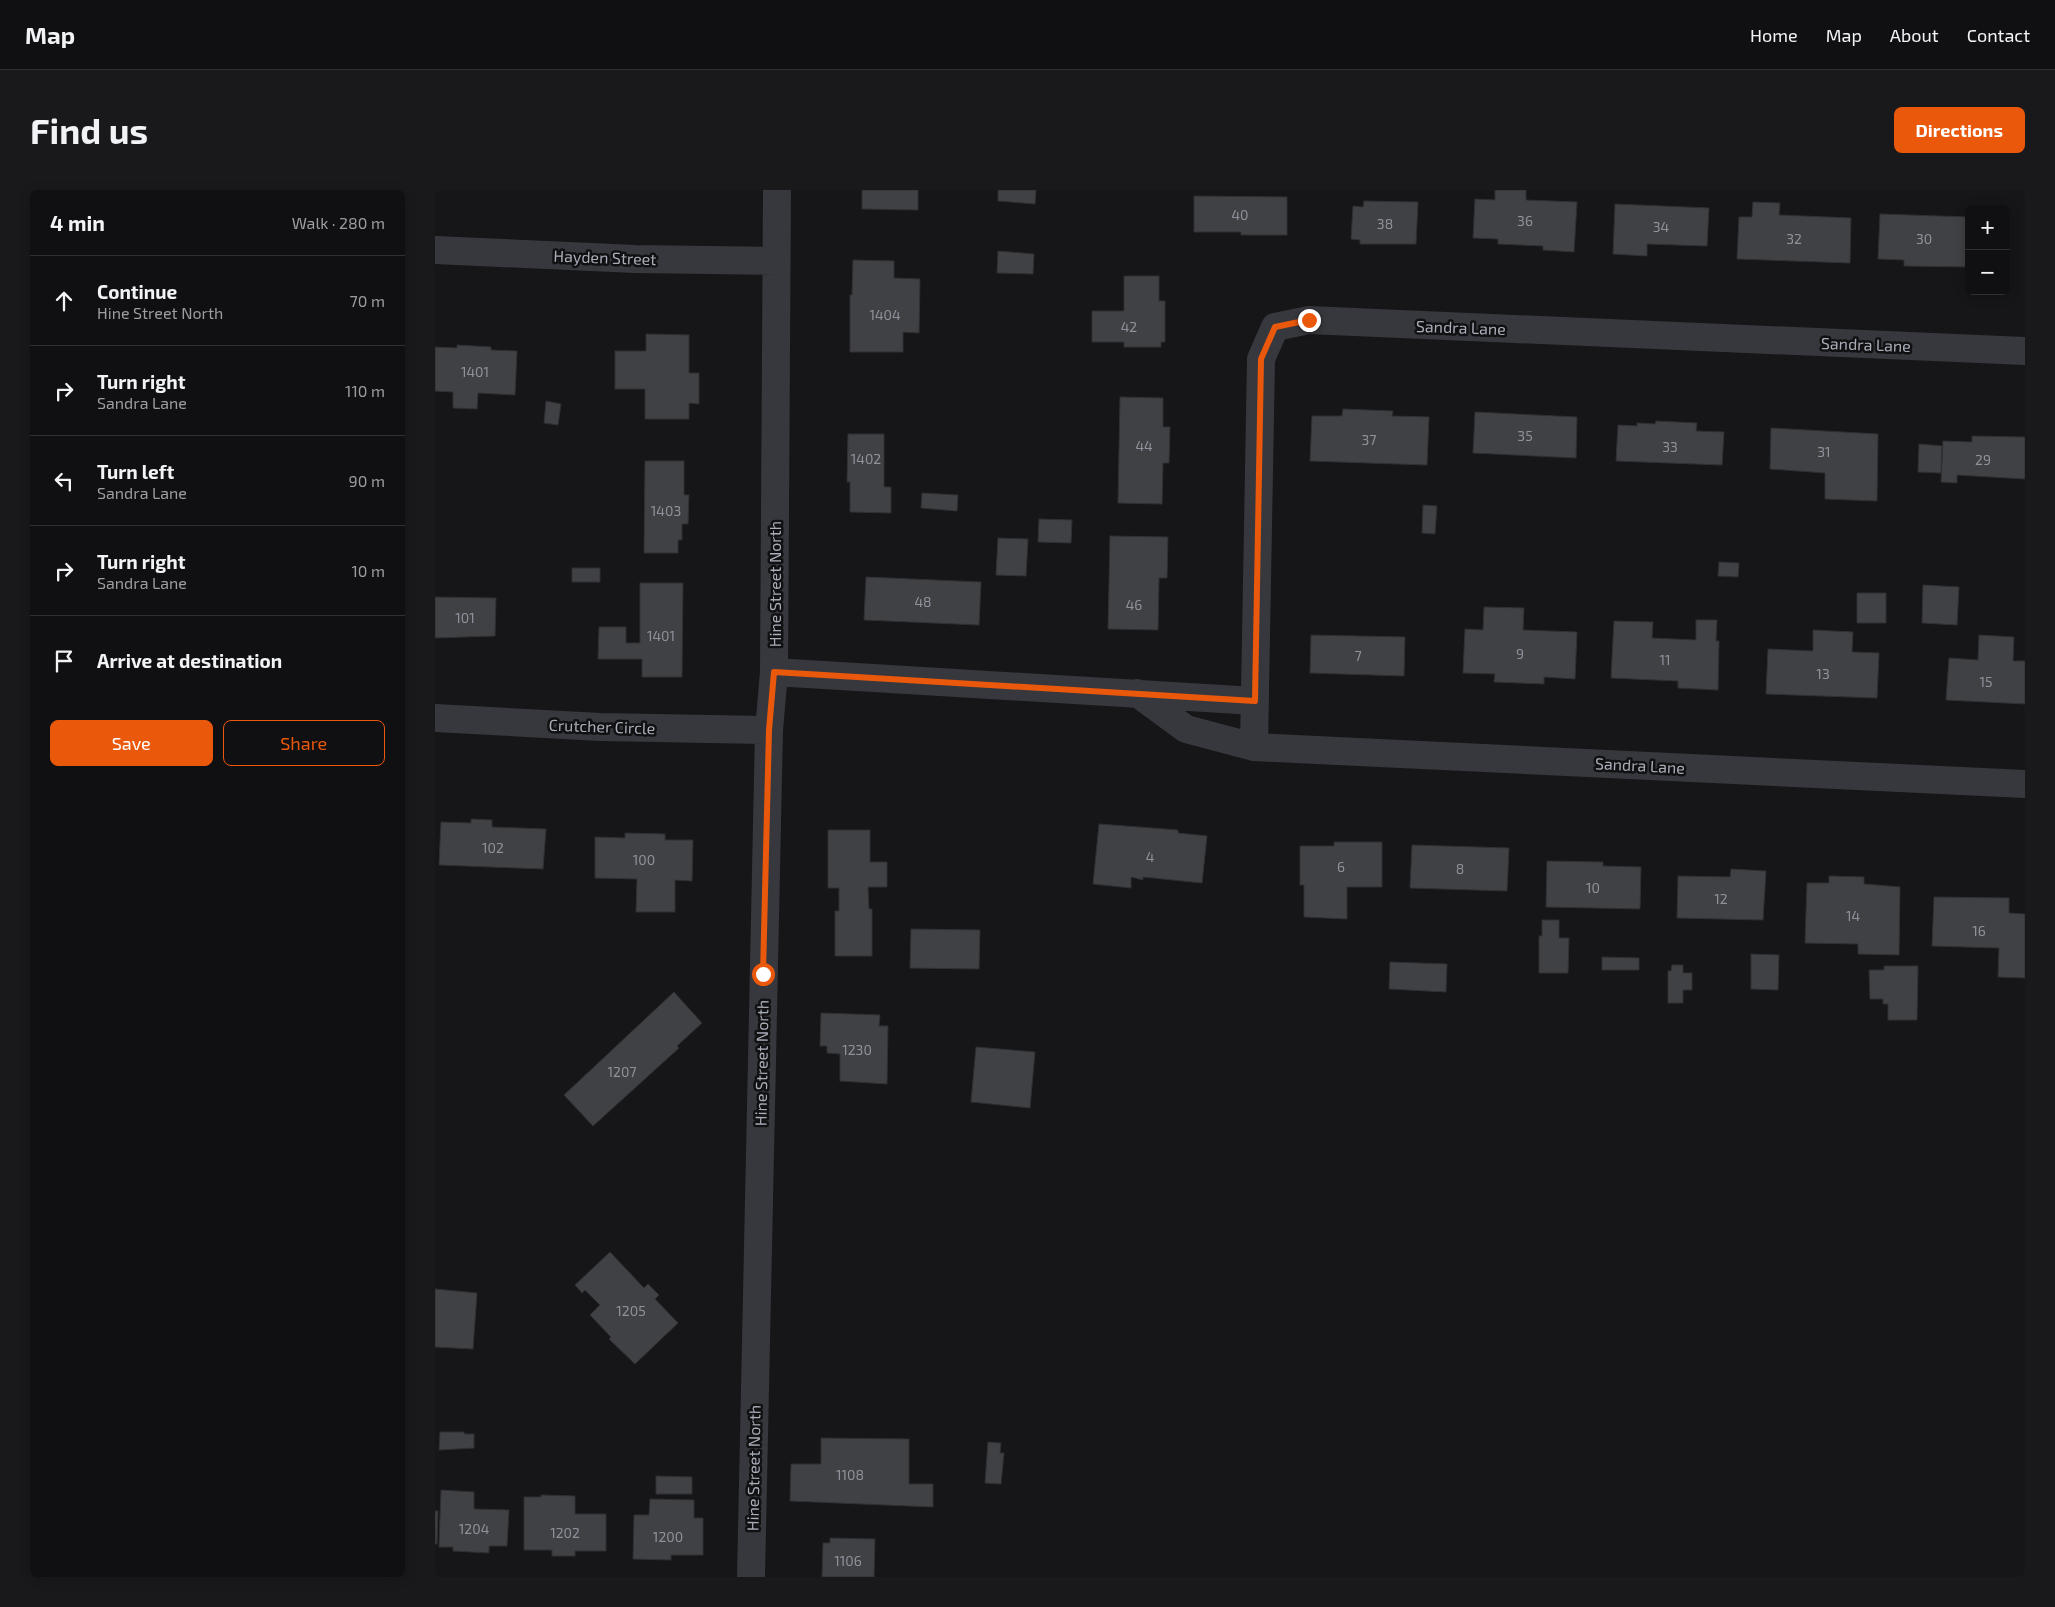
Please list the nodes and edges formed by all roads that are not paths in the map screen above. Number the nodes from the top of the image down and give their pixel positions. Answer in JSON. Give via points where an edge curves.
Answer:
{"nodes":[{"id":1,"x":777,"y":190,"type":"edge"},
{"id":2,"x":435,"y":250,"type":"edge"},
{"id":3,"x":776,"y":261,"type":"junction"},
{"id":4,"x":2025,"y":351,"type":"edge"},
{"id":5,"x":774,"y":672,"type":"junction"},
{"id":6,"x":1137,"y":693,"type":"junction"},
{"id":7,"x":1255,"y":701,"type":"junction"},
{"id":8,"x":435,"y":718,"type":"edge"},
{"id":9,"x":769,"y":730,"type":"junction"},
{"id":10,"x":1254,"y":747,"type":"junction"},
{"id":11,"x":2025,"y":784,"type":"edge"},
{"id":12,"x":751,"y":1577,"type":"edge"}],
"edges":[{"from":1,"to":3,"type":"street","name":"Hine Street North"},
{"from":2,"to":3,"type":"street","name":"Hayden Street","via":[[635,259]]},
{"from":3,"to":5,"type":"street","name":"Hine Street North"},
{"from":4,"to":7,"type":"street","name":"Sandra Lane","via":[[1309,320],[1275,327],[1261,359]]},
{"from":5,"to":6,"type":"street"},
{"from":5,"to":9,"type":"street","name":"Hine Street North"},
{"from":6,"to":7,"type":"street"},
{"from":6,"to":10,"type":"street","name":"Sandra Lane","via":[[1186,729]]},
{"from":7,"to":10,"type":"street","name":"Sandra Lane"},
{"from":8,"to":9,"type":"street","name":"Crutcher Circle"},
{"from":9,"to":12,"type":"street","name":"Hine Street North"},
{"from":10,"to":11,"type":"street","name":"Sandra Lane"}]}
